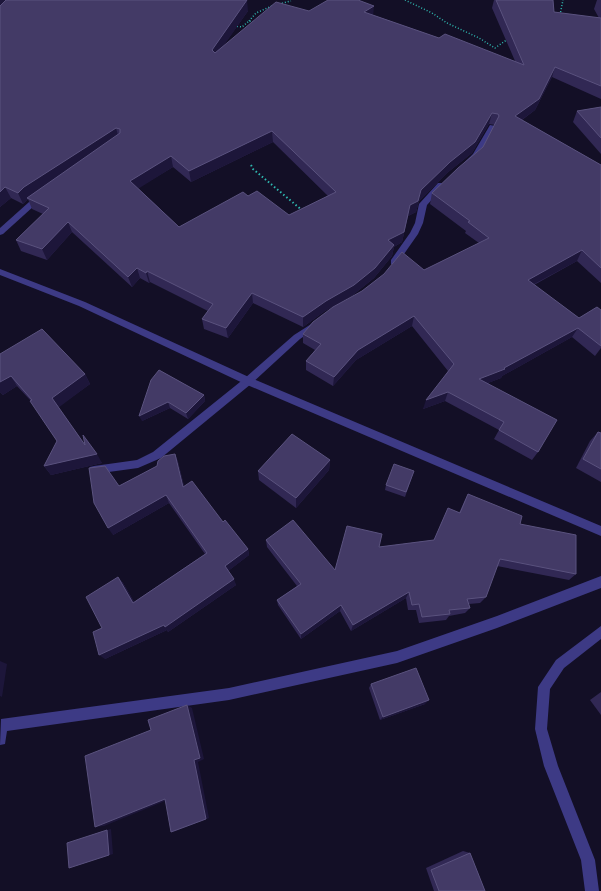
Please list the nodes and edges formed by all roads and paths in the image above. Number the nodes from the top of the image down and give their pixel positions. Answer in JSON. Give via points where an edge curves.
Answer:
{"nodes":[{"id":1,"x":405,"y":0,"type":"edge"},
{"id":2,"x":563,"y":0,"type":"edge"},
{"id":3,"x":291,"y":1,"type":"edge"},
{"id":4,"x":560,"y":20,"type":"edge"},
{"id":5,"x":250,"y":21,"type":"junction"},
{"id":6,"x":257,"y":23,"type":"edge"},
{"id":7,"x":228,"y":25,"type":"edge"},
{"id":8,"x":512,"y":38,"type":"edge"},
{"id":9,"x":492,"y":126,"type":"edge"},
{"id":10,"x":251,"y":165,"type":"dead end"},
{"id":11,"x":462,"y":168,"type":"edge"},
{"id":12,"x":446,"y":180,"type":"edge"},
{"id":13,"x":46,"y":193,"type":"edge"},
{"id":14,"x":304,"y":212,"type":"edge"},
{"id":15,"x":0,"y":232,"type":"edge"},
{"id":16,"x":390,"y":267,"type":"edge"},
{"id":17,"x":0,"y":272,"type":"edge"},
{"id":18,"x":323,"y":319,"type":"edge"},
{"id":19,"x":248,"y":381,"type":"junction"},
{"id":20,"x":94,"y":470,"type":"edge"},
{"id":21,"x":601,"y":532,"type":"edge"},
{"id":22,"x":601,"y":582,"type":"edge"},
{"id":23,"x":601,"y":632,"type":"edge"},
{"id":24,"x":1,"y":725,"type":"edge"},
{"id":25,"x":0,"y":739,"type":"edge"},
{"id":26,"x":592,"y":891,"type":"edge"}],
"edges":[{"from":1,"to":8,"type":"path","via":[[495,48],[506,39]]},
{"from":2,"to":4,"type":"path"},
{"from":3,"to":5,"type":"path","via":[[266,8],[256,13]]},
{"from":5,"to":6,"type":"path"},
{"from":5,"to":7,"type":"path","via":[[242,27]]},
{"from":9,"to":11,"type":"street","via":[[476,155]]},
{"from":10,"to":14,"type":"path"},
{"from":12,"to":16,"type":"street","via":[[423,204],[414,234]]},
{"from":13,"to":15,"type":"street","via":[[33,201]]},
{"from":17,"to":19,"type":"street","via":[[82,304]]},
{"from":18,"to":19,"type":"street","via":[[297,337]]},
{"from":19,"to":20,"type":"street","via":[[156,455],[138,464]]},
{"from":19,"to":21,"type":"street"},
{"from":22,"to":24,"type":"street","via":[[497,622],[397,656],[229,694]]},
{"from":23,"to":26,"type":"street","via":[[560,664],[544,687],[541,729],[551,766],[588,860]]},
{"from":24,"to":25,"type":"street"}]}
